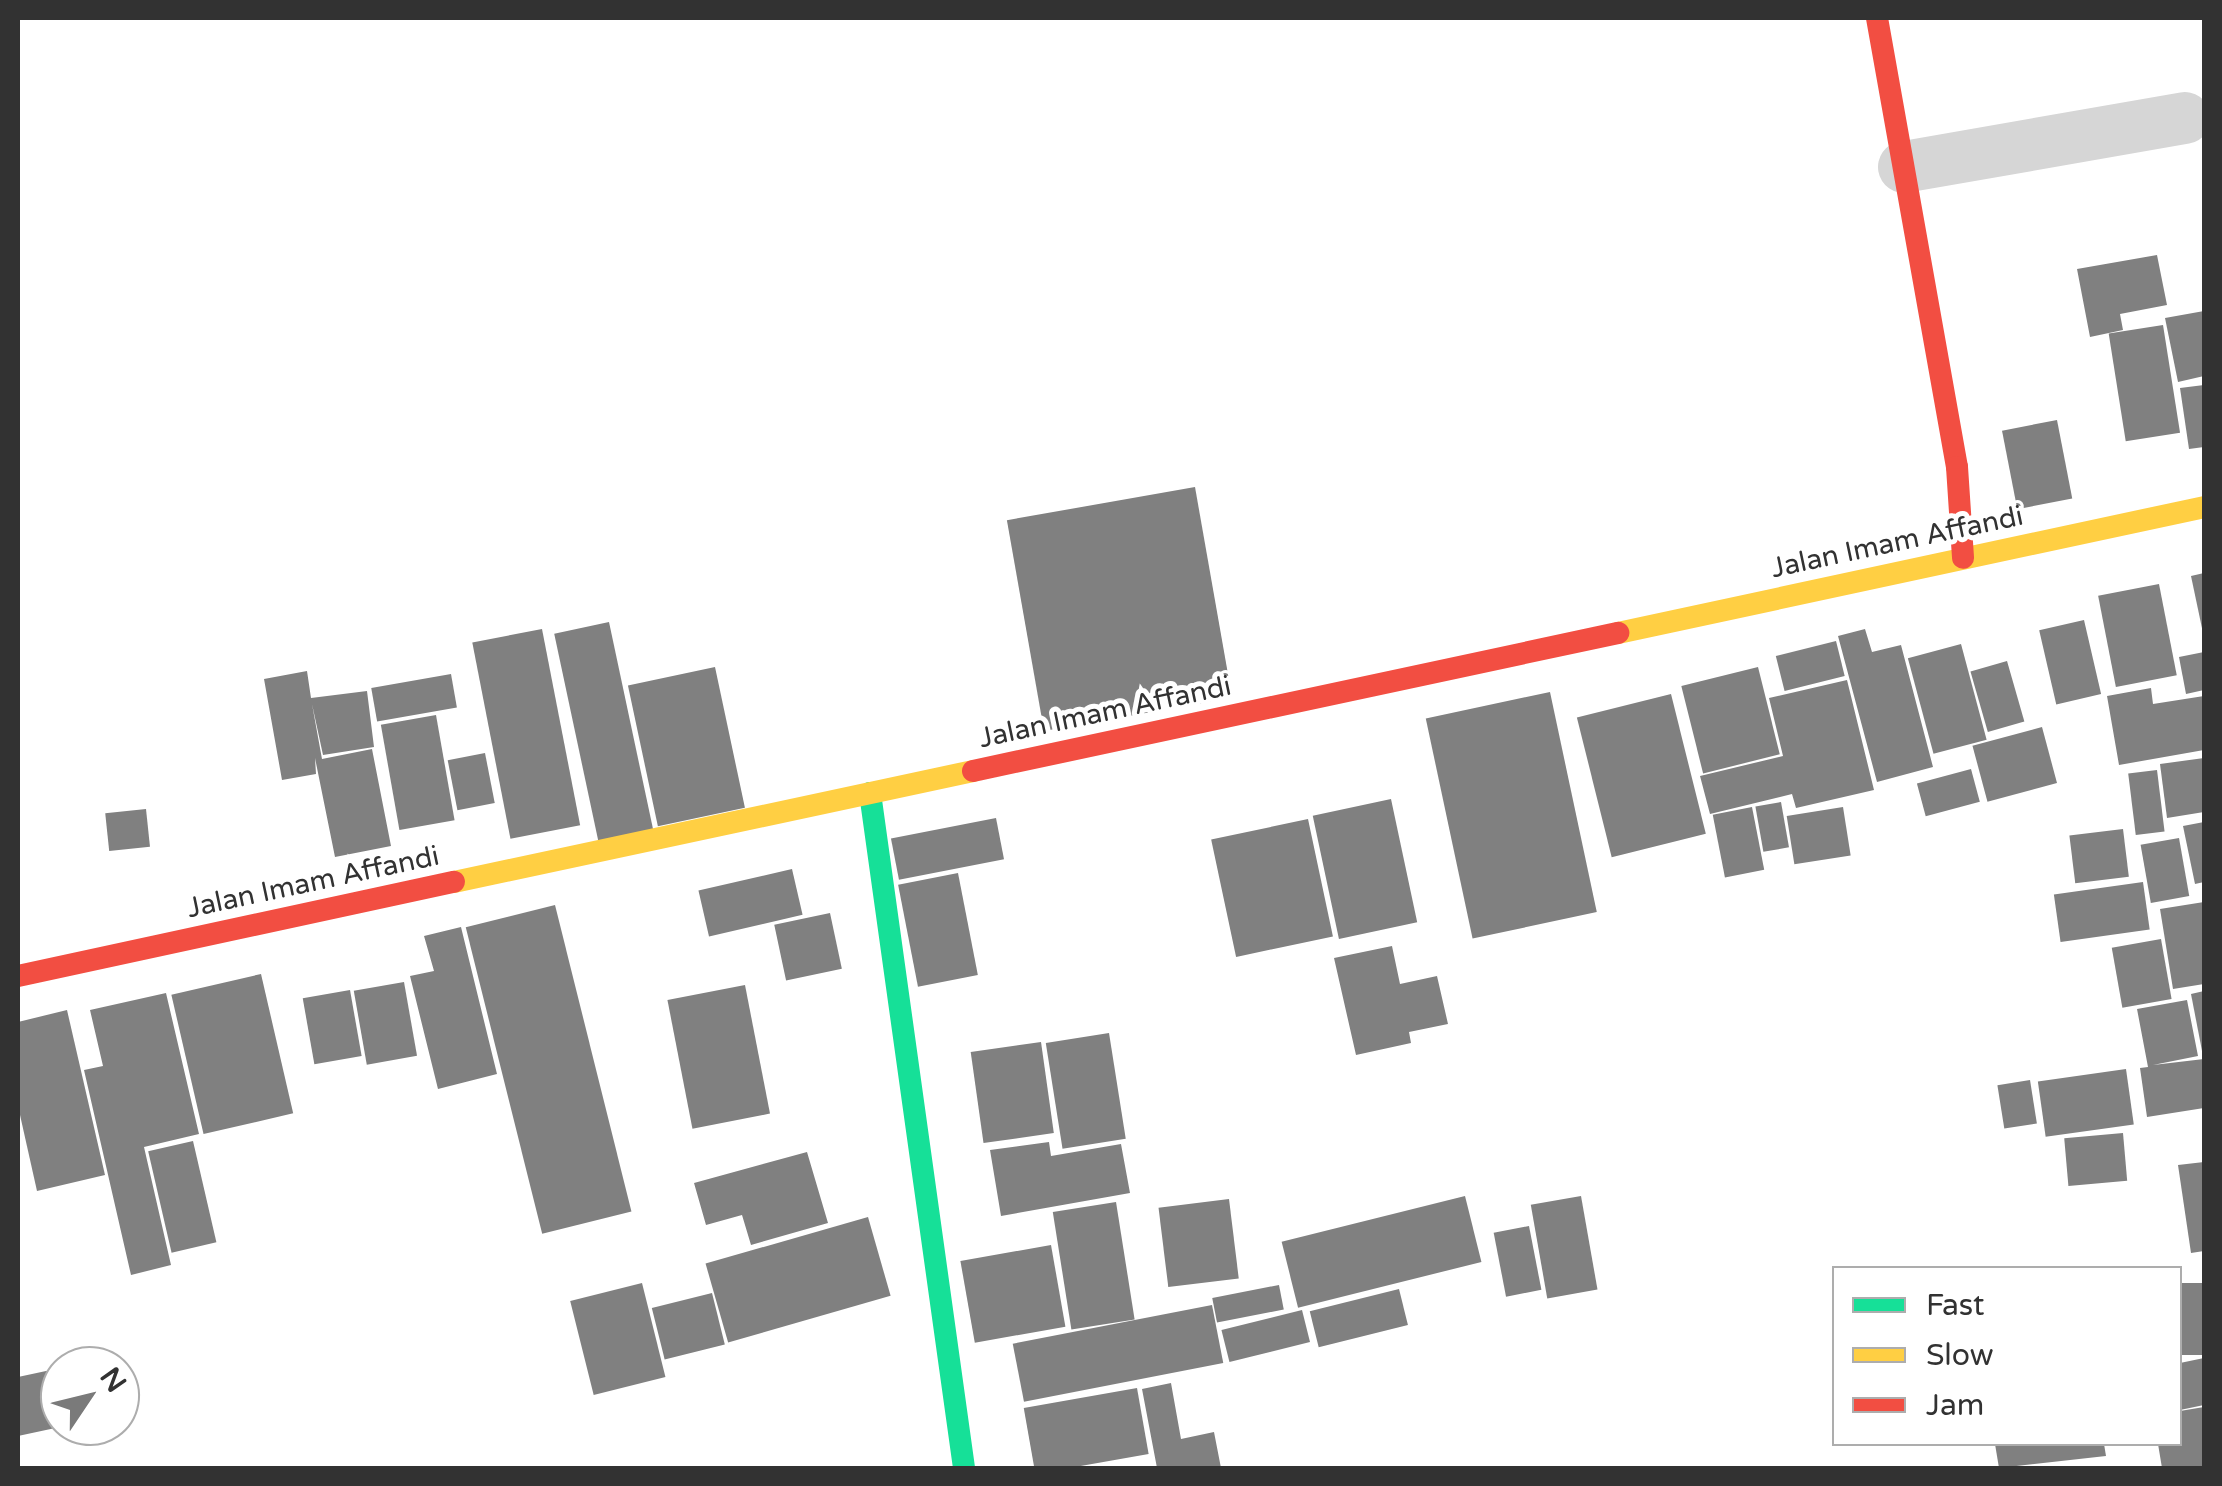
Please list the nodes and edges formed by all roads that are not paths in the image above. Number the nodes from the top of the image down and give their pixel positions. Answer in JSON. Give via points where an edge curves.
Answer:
{"nodes":[{"id":1,"x":1877,"y":18,"type":"edge"},
{"id":2,"x":2184,"y":118,"type":"dead end"},
{"id":3,"x":1904,"y":167,"type":"junction"},
{"id":4,"x":2204,"y":507,"type":"edge"},
{"id":5,"x":1963,"y":558,"type":"junction"},
{"id":6,"x":870,"y":794,"type":"junction"},
{"id":7,"x":18,"y":976,"type":"edge"},
{"id":8,"x":964,"y":1468,"type":"edge"}],
"edges":[{"from":1,"to":3,"type":"street"},
{"from":2,"to":3,"type":"street"},
{"from":3,"to":5,"type":"street","via":[[1957,467]]},
{"from":4,"to":5,"type":"street","name":"Jalan Imam Affandi"},
{"from":5,"to":6,"type":"street","name":"Jalan Imam Affandi"},
{"from":6,"to":7,"type":"street","name":"Jalan Imam Affandi"},
{"from":6,"to":8,"type":"street"}]}
